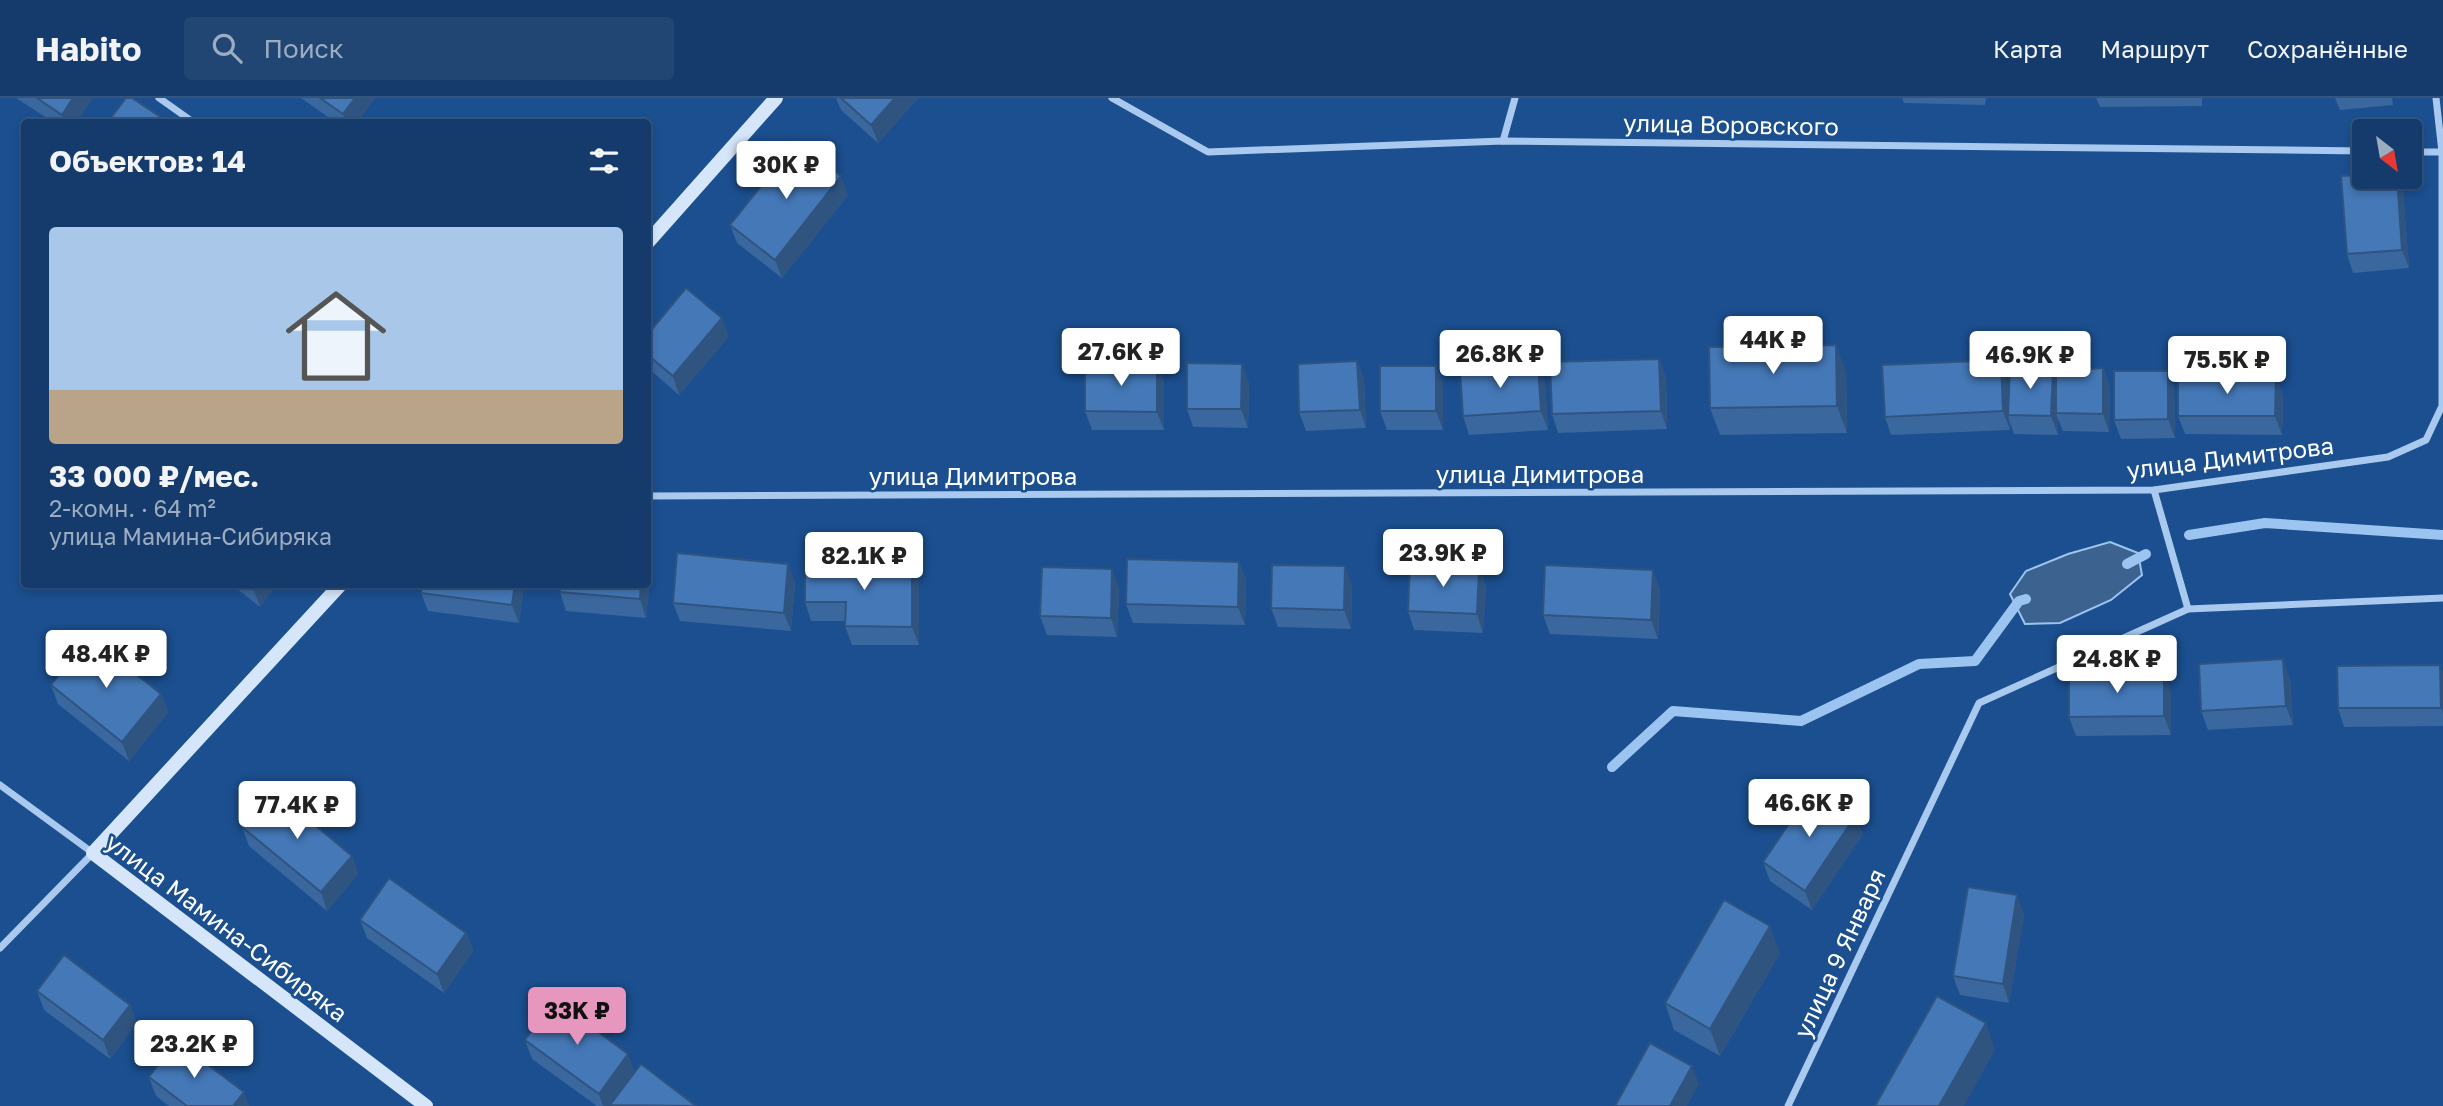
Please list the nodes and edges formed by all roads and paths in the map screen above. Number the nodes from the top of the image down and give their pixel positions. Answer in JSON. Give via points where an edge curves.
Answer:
{"nodes":[{"id":1,"x":159,"y":98,"type":"edge"},
{"id":2,"x":776,"y":98,"type":"edge"},
{"id":3,"x":1112,"y":98,"type":"edge"},
{"id":4,"x":1515,"y":98,"type":"edge"},
{"id":5,"x":2436,"y":98,"type":"edge"},
{"id":6,"x":189,"y":119,"type":"edge"},
{"id":7,"x":1503,"y":141,"type":"junction"},
{"id":8,"x":2352,"y":151,"type":"edge"},
{"id":9,"x":2422,"y":152,"type":"edge"},
{"id":10,"x":2442,"y":152,"type":"edge"},
{"id":11,"x":651,"y":239,"type":"edge"},
{"id":12,"x":2154,"y":490,"type":"junction"},
{"id":13,"x":651,"y":496,"type":"edge"},
{"id":14,"x":337,"y":588,"type":"edge"},
{"id":15,"x":2443,"y":598,"type":"edge"},
{"id":16,"x":2188,"y":608,"type":"junction"},
{"id":17,"x":0,"y":785,"type":"edge"},
{"id":18,"x":93,"y":853,"type":"junction"},
{"id":19,"x":0,"y":947,"type":"edge"},
{"id":20,"x":426,"y":1106,"type":"edge"},
{"id":21,"x":1788,"y":1106,"type":"edge"}],
"edges":[{"from":1,"to":6,"type":"street"},
{"from":2,"to":11,"type":"street"},
{"from":3,"to":7,"type":"street","name":"улица Воровского","via":[[1208,152]]},
{"from":4,"to":7,"type":"street"},
{"from":5,"to":10,"type":"street"},
{"from":7,"to":8,"type":"street","name":"улица Воровского"},
{"from":9,"to":10,"type":"street"},
{"from":10,"to":12,"type":"street","name":"улица Димитрова","via":[[2442,406],[2426,440],[2388,457]]},
{"from":12,"to":13,"type":"street","name":"улица Димитрова"},
{"from":12,"to":16,"type":"street"},
{"from":14,"to":18,"type":"street"},
{"from":15,"to":16,"type":"street"},
{"from":16,"to":21,"type":"street","name":"улица 9 Января","via":[[1979,703]]},
{"from":17,"to":18,"type":"street","name":"улица Мамина-Сибиряка"},
{"from":18,"to":19,"type":"street"},
{"from":18,"to":20,"type":"street","name":"улица Мамина-Сибиряка"}]}
